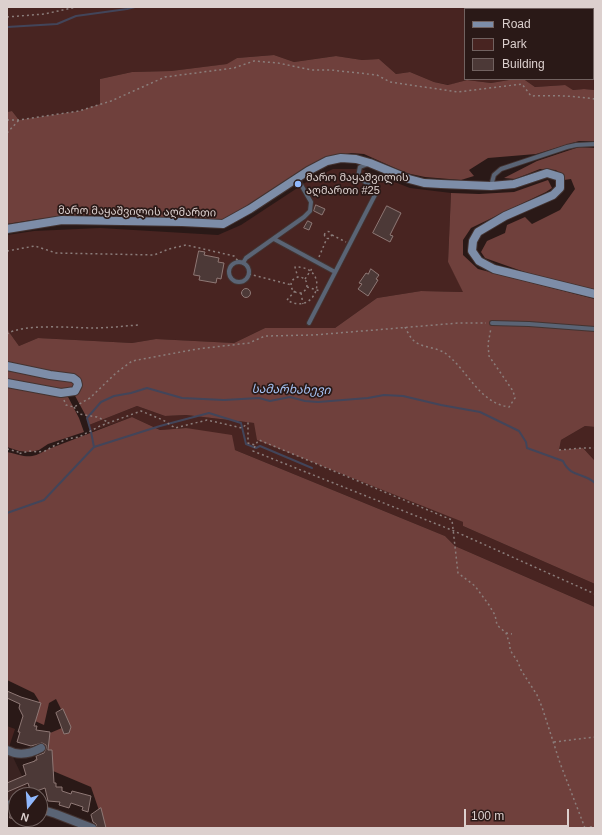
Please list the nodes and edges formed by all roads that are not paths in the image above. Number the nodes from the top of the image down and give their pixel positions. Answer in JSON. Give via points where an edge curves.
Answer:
{"nodes":[{"id":1,"x":595,"y":144,"type":"edge"},
{"id":2,"x":370,"y":163,"type":"junction"},
{"id":3,"x":297,"y":178,"type":"junction"},
{"id":4,"x":491,"y":186,"type":"junction"},
{"id":5,"x":7,"y":229,"type":"edge"},
{"id":6,"x":274,"y":240,"type":"junction"},
{"id":7,"x":241,"y":262,"type":"junction"},
{"id":8,"x":335,"y":272,"type":"junction"},
{"id":9,"x":595,"y":294,"type":"edge"},
{"id":10,"x":309,"y":323,"type":"dead end"},
{"id":11,"x":492,"y":323,"type":"road end"},
{"id":12,"x":595,"y":329,"type":"edge"},
{"id":13,"x":7,"y":366,"type":"edge"},
{"id":14,"x":7,"y":383,"type":"edge"},
{"id":15,"x":41,"y":748,"type":"dead end"},
{"id":16,"x":7,"y":750,"type":"edge"},
{"id":17,"x":48,"y":812,"type":"edge"},
{"id":18,"x":92,"y":828,"type":"edge"}],
"edges":[{"from":1,"to":4,"type":"lane","via":[[576,145],[501,169],[494,175]]},
{"from":2,"to":3,"type":"main road","name":"მარო მაყაშვილის აღმართი","via":[[349,158],[334,159]]},
{"from":2,"to":4,"type":"main road","name":"მარო მაყაშვილის აღმართი","via":[[424,183]]},
{"from":2,"to":8,"type":"lane","via":[[360,167],[358,174],[360,180],[372,186],[375,195]]},
{"from":3,"to":5,"type":"main road","name":"მარო მაყაშვილის აღმართი","via":[[223,224],[62,220]]},
{"from":3,"to":6,"type":"lane","via":[[311,202],[310,211]]},
{"from":4,"to":9,"type":"main road","name":"მარო მაყაშვილის აღმართი","via":[[514,184],[547,174],[560,177],[560,188],[553,195],[505,216],[478,232],[473,241],[472,252],[479,261],[494,270]]},
{"from":6,"to":7,"type":"lane"},
{"from":6,"to":8,"type":"lane"},
{"from":7,"to":7,"type":"lane","via":[[248,267],[249,274],[242,282],[230,277],[229,270]]},
{"from":8,"to":10,"type":"lane"},
{"from":11,"to":12,"type":"lane"},
{"from":13,"to":14,"type":"main road","via":[[73,378],[78,386],[75,391],[61,393]]},
{"from":15,"to":16,"type":"street","via":[[22,754]]},
{"from":17,"to":18,"type":"street"}]}
